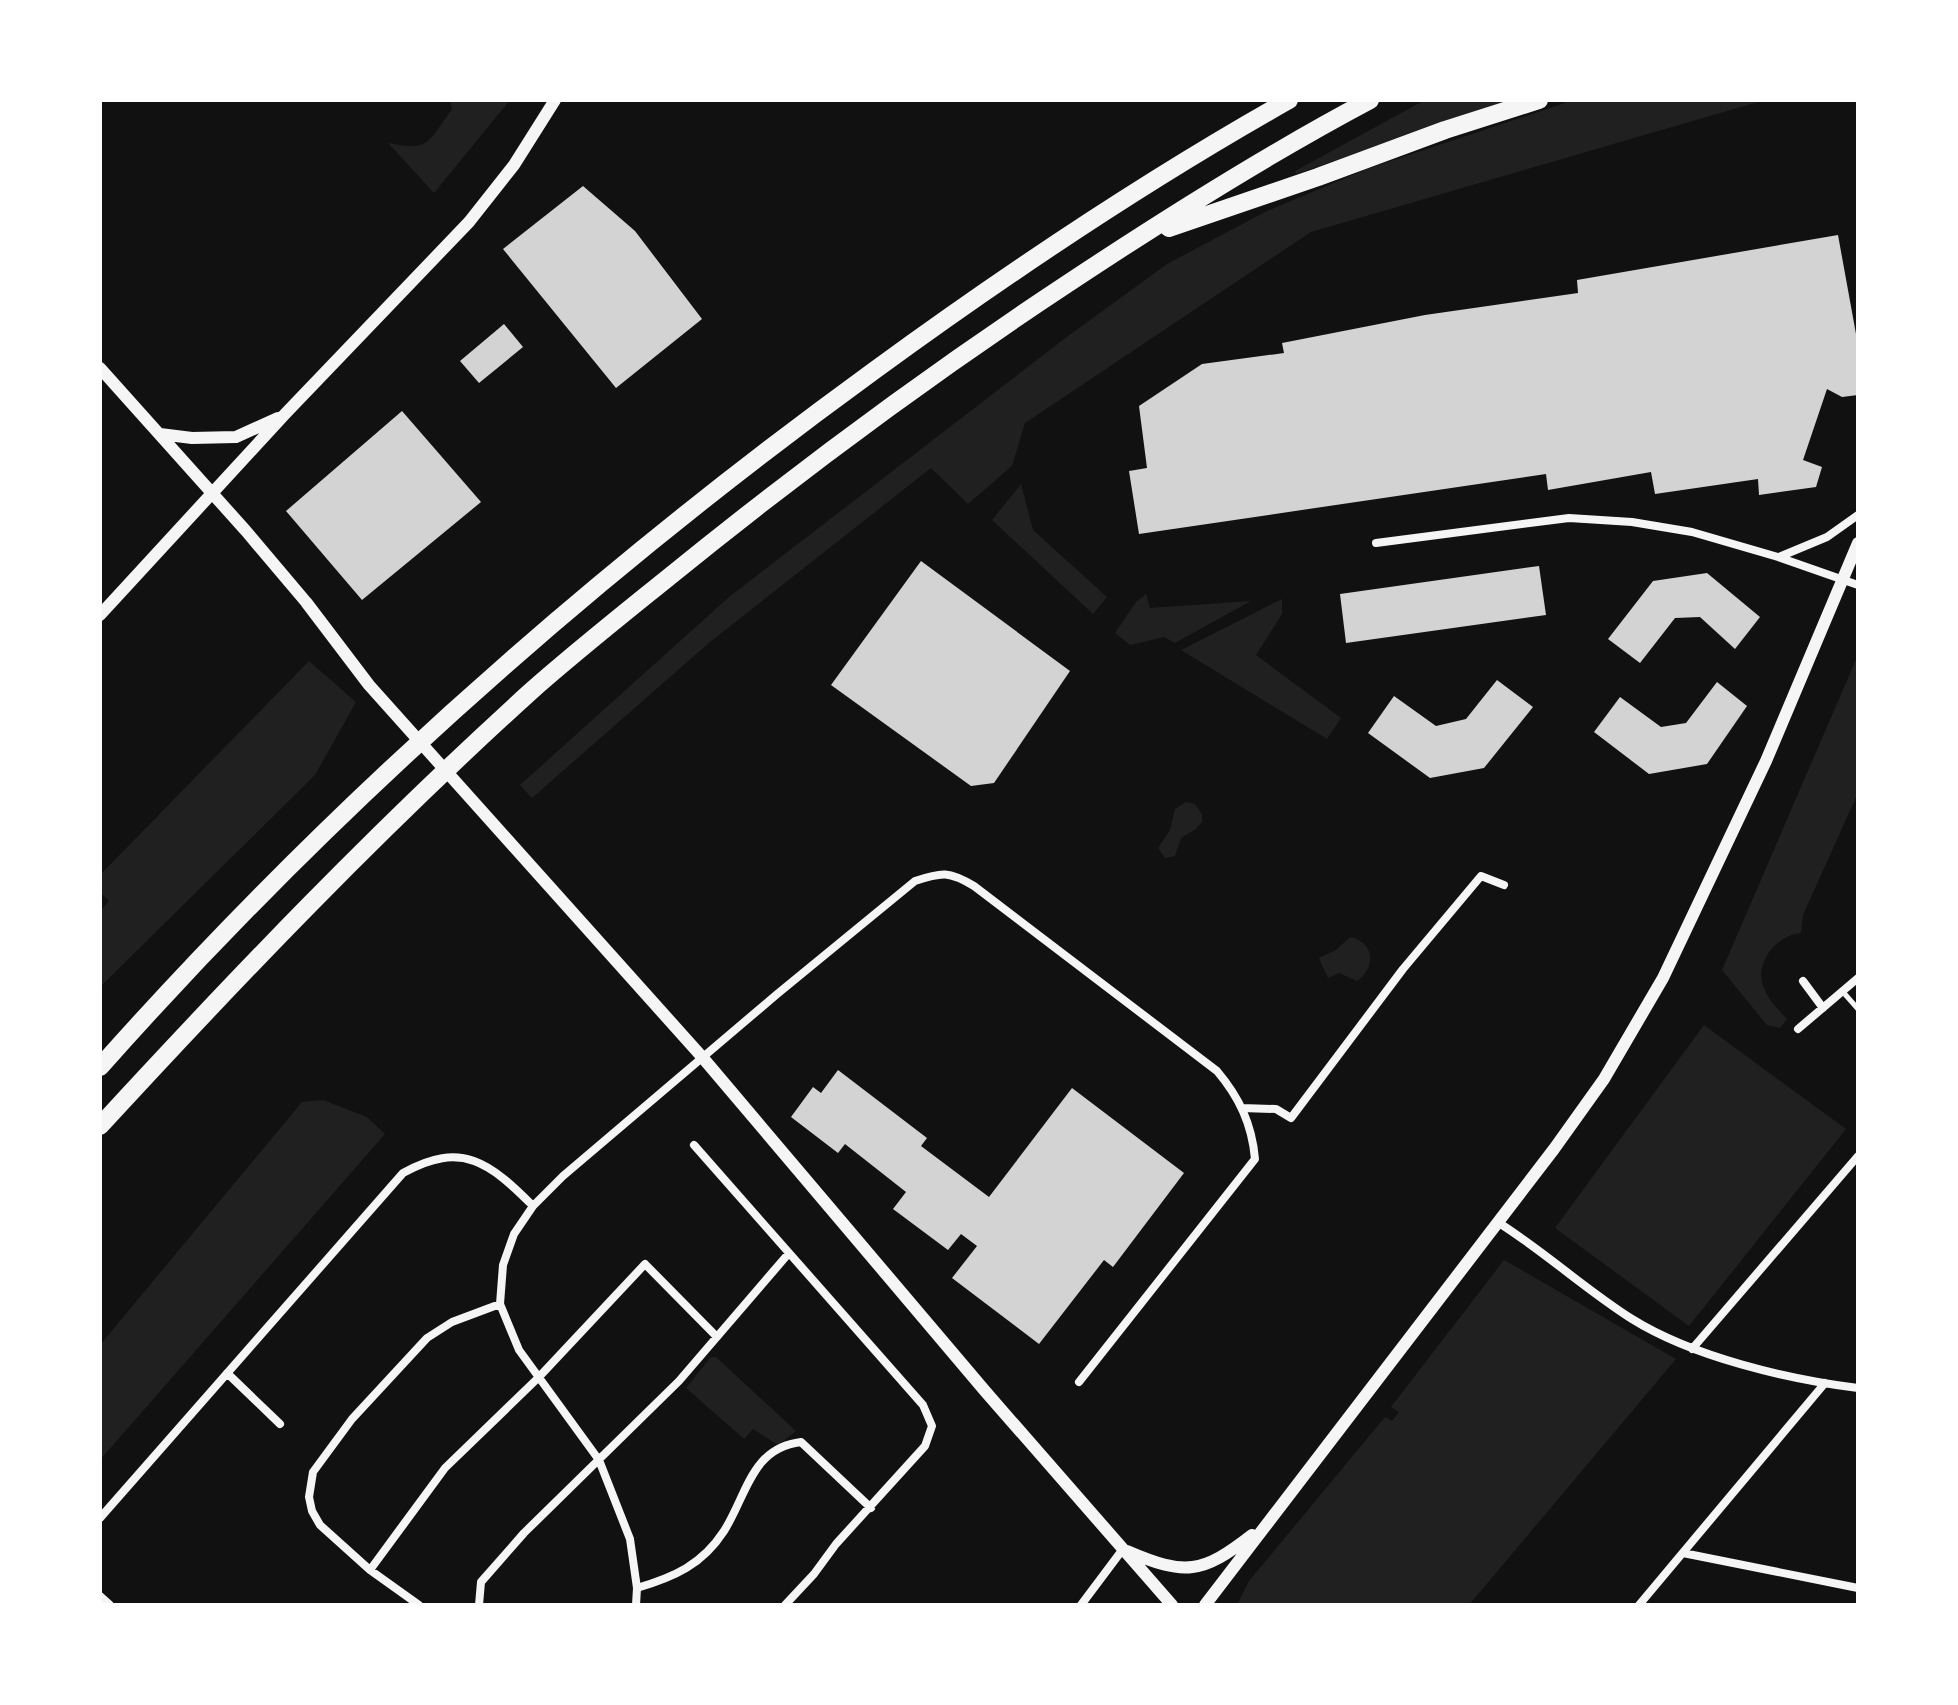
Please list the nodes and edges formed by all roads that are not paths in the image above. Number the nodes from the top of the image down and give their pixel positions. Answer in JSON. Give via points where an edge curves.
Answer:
{"nodes":[{"id":1,"x":555,"y":100,"type":"edge"},
{"id":2,"x":1270,"y":100,"type":"edge"},
{"id":3,"x":1289,"y":100,"type":"edge"},
{"id":4,"x":1370,"y":100,"type":"edge"},
{"id":5,"x":1539,"y":100,"type":"edge"},
{"id":6,"x":1206,"y":146,"type":"junction"},
{"id":7,"x":1133,"y":241,"type":"junction"},
{"id":8,"x":100,"y":368,"type":"edge"},
{"id":9,"x":285,"y":414,"type":"junction"},
{"id":10,"x":160,"y":434,"type":"junction"},
{"id":11,"x":213,"y":493,"type":"junction"},
{"id":12,"x":1858,"y":515,"type":"edge"},
{"id":13,"x":1376,"y":543,"type":"dead end"},
{"id":14,"x":1858,"y":543,"type":"edge"},
{"id":15,"x":1778,"y":557,"type":"junction"},
{"id":16,"x":1843,"y":579,"type":"junction"},
{"id":17,"x":1858,"y":585,"type":"edge"},
{"id":18,"x":100,"y":615,"type":"edge"},
{"id":19,"x":1504,"y":885,"type":"dead end"},
{"id":20,"x":1858,"y":978,"type":"edge"},
{"id":21,"x":1803,"y":981,"type":"dead end"},
{"id":22,"x":1843,"y":992,"type":"junction"},
{"id":23,"x":1823,"y":1008,"type":"junction"},
{"id":24,"x":1858,"y":1009,"type":"edge"},
{"id":25,"x":1798,"y":1029,"type":"dead end"},
{"id":26,"x":703,"y":1058,"type":"junction"},
{"id":27,"x":100,"y":1067,"type":"edge"},
{"id":28,"x":1242,"y":1108,"type":"junction"},
{"id":29,"x":100,"y":1126,"type":"edge"},
{"id":30,"x":694,"y":1145,"type":"dead end"},
{"id":31,"x":1858,"y":1156,"type":"edge"},
{"id":32,"x":533,"y":1206,"type":"junction"},
{"id":33,"x":1499,"y":1223,"type":"junction"},
{"id":34,"x":789,"y":1253,"type":"junction"},
{"id":35,"x":500,"y":1304,"type":"junction"},
{"id":36,"x":717,"y":1337,"type":"junction"},
{"id":37,"x":1692,"y":1349,"type":"junction"},
{"id":38,"x":227,"y":1373,"type":"junction"},
{"id":39,"x":539,"y":1377,"type":"junction"},
{"id":40,"x":1079,"y":1382,"type":"dead end"},
{"id":41,"x":1825,"y":1383,"type":"junction"},
{"id":42,"x":1858,"y":1388,"type":"edge"},
{"id":43,"x":280,"y":1424,"type":"dead end"},
{"id":44,"x":599,"y":1460,"type":"junction"},
{"id":45,"x":871,"y":1508,"type":"junction"},
{"id":46,"x":100,"y":1518,"type":"edge"},
{"id":47,"x":1267,"y":1523,"type":"junction"},
{"id":48,"x":1123,"y":1549,"type":"junction"},
{"id":49,"x":1683,"y":1553,"type":"junction"},
{"id":50,"x":370,"y":1570,"type":"junction"},
{"id":51,"x":637,"y":1588,"type":"junction"},
{"id":52,"x":1858,"y":1588,"type":"edge"},
{"id":53,"x":100,"y":1596,"type":"edge"},
{"id":54,"x":110,"y":1605,"type":"edge"},
{"id":55,"x":419,"y":1605,"type":"edge"},
{"id":56,"x":479,"y":1605,"type":"edge"},
{"id":57,"x":636,"y":1605,"type":"edge"},
{"id":58,"x":785,"y":1605,"type":"edge"},
{"id":59,"x":1081,"y":1605,"type":"edge"},
{"id":60,"x":1172,"y":1605,"type":"edge"},
{"id":61,"x":1205,"y":1605,"type":"edge"},
{"id":62,"x":1639,"y":1605,"type":"edge"}],
"edges":[{"from":1,"to":9,"type":"street","via":[[469,222]]},
{"from":2,"to":6,"type":"highway"},
{"from":3,"to":6,"type":"highway"},
{"from":4,"to":7,"type":"highway"},
{"from":5,"to":7,"type":"highway"},
{"from":6,"to":27,"type":"highway","via":[[932,329],[798,426],[590,591],[361,797],[172,986]]},
{"from":7,"to":29,"type":"highway","via":[[835,445],[531,692],[295,917]]},
{"from":8,"to":10,"type":"street"},
{"from":9,"to":10,"type":"street","via":[[236,437]]},
{"from":9,"to":11,"type":"street"},
{"from":10,"to":11,"type":"street"},
{"from":11,"to":18,"type":"street"},
{"from":11,"to":26,"type":"street","via":[[386,704]]},
{"from":12,"to":15,"type":"street","via":[[1827,537]]},
{"from":13,"to":15,"type":"street","via":[[1569,518],[1692,532]]},
{"from":14,"to":16,"type":"street"},
{"from":15,"to":16,"type":"street"},
{"from":16,"to":17,"type":"street"},
{"from":16,"to":33,"type":"street","via":[[1766,761],[1663,978],[1604,1079]]},
{"from":19,"to":28,"type":"street","via":[[1481,876],[1291,1118],[1276,1109]]},
{"from":20,"to":22,"type":"street"},
{"from":21,"to":23,"type":"street"},
{"from":22,"to":23,"type":"street"},
{"from":22,"to":24,"type":"lane"},
{"from":23,"to":25,"type":"street"},
{"from":26,"to":28,"type":"street","via":[[915,881],[940,873],[974,886],[1217,1071]]},
{"from":26,"to":32,"type":"street"},
{"from":26,"to":48,"type":"street"},
{"from":28,"to":40,"type":"street","via":[[1255,1159]]},
{"from":30,"to":34,"type":"street"},
{"from":31,"to":37,"type":"street"},
{"from":32,"to":35,"type":"street","via":[[514,1234],[503,1265]]},
{"from":32,"to":38,"type":"street","via":[[489,1167],[464,1157],[419,1164],[403,1173]]},
{"from":33,"to":37,"type":"street","via":[[1632,1319]]},
{"from":33,"to":47,"type":"street"},
{"from":34,"to":36,"type":"street"},
{"from":34,"to":45,"type":"street","via":[[923,1405],[932,1426],[925,1446]]},
{"from":35,"to":39,"type":"street","via":[[519,1350]]},
{"from":35,"to":50,"type":"street","via":[[427,1338],[352,1419],[313,1472],[309,1497],[320,1525]]},
{"from":36,"to":39,"type":"street","via":[[645,1264]]},
{"from":36,"to":44,"type":"street"},
{"from":37,"to":41,"type":"street"},
{"from":38,"to":43,"type":"street"},
{"from":38,"to":46,"type":"street"},
{"from":39,"to":44,"type":"street"},
{"from":39,"to":50,"type":"street","via":[[445,1468]]},
{"from":41,"to":42,"type":"street"},
{"from":41,"to":49,"type":"street"},
{"from":44,"to":51,"type":"street","via":[[630,1539]]},
{"from":44,"to":56,"type":"street","via":[[481,1582]]},
{"from":45,"to":51,"type":"street","via":[[801,1442],[787,1444],[759,1465],[723,1532],[697,1562],[676,1576]]},
{"from":45,"to":58,"type":"street"},
{"from":47,"to":48,"type":"street","via":[[1231,1551],[1193,1568],[1173,1568]]},
{"from":47,"to":61,"type":"street"},
{"from":48,"to":59,"type":"street"},
{"from":48,"to":60,"type":"street"},
{"from":49,"to":52,"type":"street"},
{"from":49,"to":62,"type":"street"},
{"from":50,"to":55,"type":"street"},
{"from":51,"to":57,"type":"street"},
{"from":53,"to":54,"type":"street"}]}
